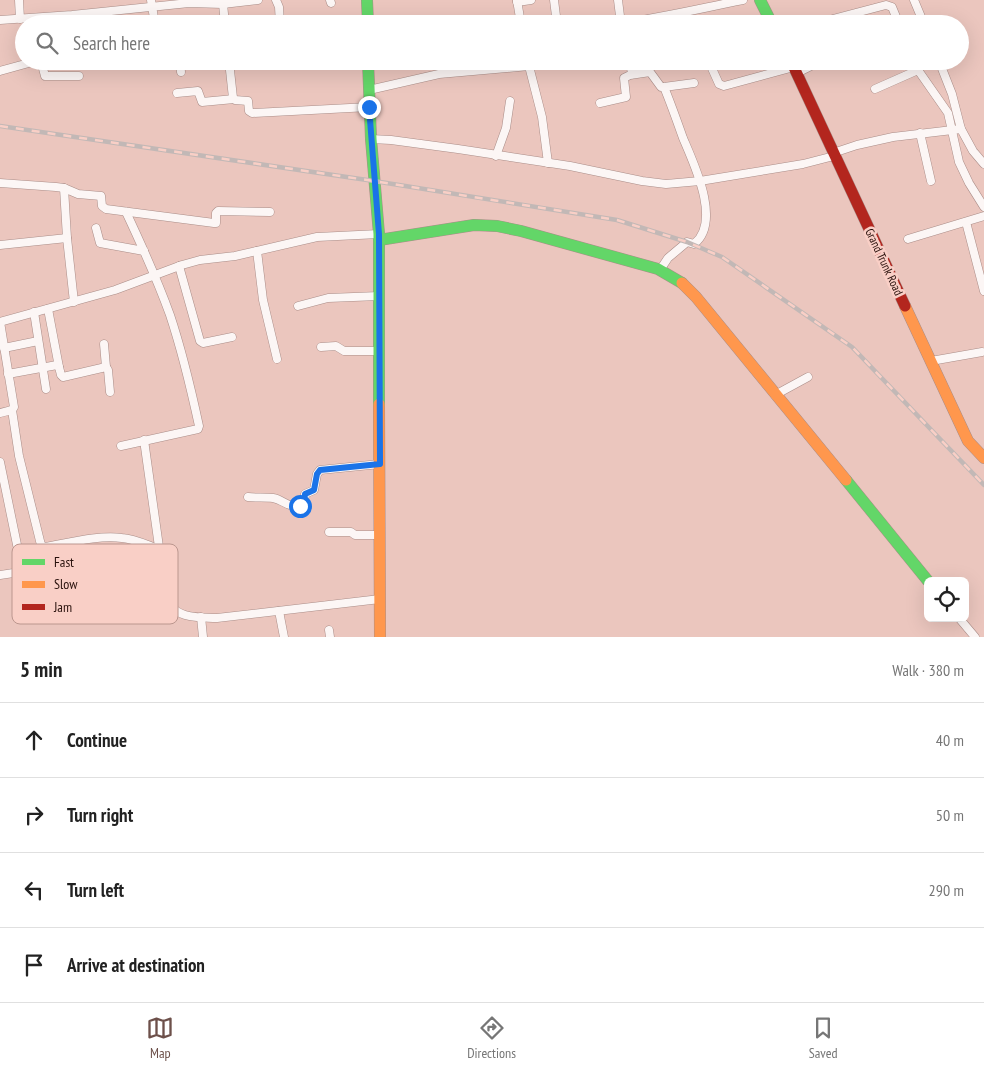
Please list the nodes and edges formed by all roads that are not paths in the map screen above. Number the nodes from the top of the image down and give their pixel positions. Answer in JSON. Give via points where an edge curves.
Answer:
{"nodes":[{"id":1,"x":19,"y":0,"type":"edge"},
{"id":2,"x":258,"y":0,"type":"edge"},
{"id":3,"x":276,"y":0,"type":"edge"},
{"id":4,"x":368,"y":0,"type":"edge"},
{"id":5,"x":531,"y":0,"type":"edge"},
{"id":6,"x":554,"y":0,"type":"edge"},
{"id":7,"x":618,"y":0,"type":"edge"},
{"id":8,"x":743,"y":0,"type":"edge"},
{"id":9,"x":760,"y":0,"type":"edge"},
{"id":10,"x":914,"y":0,"type":"edge"},
{"id":11,"x":517,"y":1,"type":"edge"},
{"id":12,"x":192,"y":2,"type":"edge"},
{"id":13,"x":152,"y":4,"type":"edge"},
{"id":14,"x":223,"y":4,"type":"junction"},
{"id":15,"x":20,"y":15,"type":"edge"},
{"id":16,"x":79,"y":15,"type":"edge"},
{"id":17,"x":224,"y":15,"type":"edge"},
{"id":18,"x":279,"y":15,"type":"edge"},
{"id":19,"x":368,"y":15,"type":"edge"},
{"id":20,"x":519,"y":15,"type":"edge"},
{"id":21,"x":556,"y":15,"type":"edge"},
{"id":22,"x":620,"y":15,"type":"edge"},
{"id":23,"x":669,"y":15,"type":"edge"},
{"id":24,"x":768,"y":15,"type":"edge"},
{"id":25,"x":847,"y":15,"type":"edge"},
{"id":26,"x":895,"y":15,"type":"edge"},
{"id":27,"x":920,"y":15,"type":"edge"},
{"id":28,"x":15,"y":19,"type":"edge"},
{"id":29,"x":0,"y":20,"type":"edge"},
{"id":30,"x":15,"y":67,"type":"edge"},
{"id":31,"x":43,"y":70,"type":"edge"},
{"id":32,"x":230,"y":70,"type":"edge"},
{"id":33,"x":368,"y":70,"type":"edge"},
{"id":34,"x":468,"y":70,"type":"edge"},
{"id":35,"x":531,"y":70,"type":"edge"},
{"id":36,"x":631,"y":70,"type":"edge"},
{"id":37,"x":713,"y":70,"type":"edge"},
{"id":38,"x":783,"y":70,"type":"edge"},
{"id":39,"x":795,"y":70,"type":"edge"},
{"id":40,"x":918,"y":70,"type":"joint"},
{"id":41,"x":943,"y":70,"type":"edge"},
{"id":42,"x":0,"y":71,"type":"edge"},
{"id":43,"x":633,"y":74,"type":"junction"},
{"id":44,"x":79,"y":76,"type":"dead end"},
{"id":45,"x":694,"y":83,"type":"dead end"},
{"id":46,"x":664,"y":87,"type":"junction"},
{"id":47,"x":875,"y":89,"type":"dead end"},
{"id":48,"x":369,"y":90,"type":"junction"},
{"id":49,"x":177,"y":94,"type":"dead end"},
{"id":50,"x":234,"y":100,"type":"junction"},
{"id":51,"x":510,"y":101,"type":"dead end"},
{"id":52,"x":600,"y":103,"type":"dead end"},
{"id":53,"x":369,"y":107,"type":"junction"},
{"id":54,"x":962,"y":129,"type":"junction"},
{"id":55,"x":952,"y":130,"type":"junction"},
{"id":56,"x":920,"y":134,"type":"junction"},
{"id":57,"x":371,"y":139,"type":"junction"},
{"id":58,"x":834,"y":154,"type":"junction"},
{"id":59,"x":496,"y":156,"type":"junction"},
{"id":60,"x":548,"y":163,"type":"junction"},
{"id":61,"x":984,"y":164,"type":"edge"},
{"id":62,"x":700,"y":180,"type":"junction"},
{"id":63,"x":931,"y":181,"type":"dead end"},
{"id":64,"x":0,"y":182,"type":"edge"},
{"id":65,"x":64,"y":188,"type":"junction"},
{"id":66,"x":984,"y":207,"type":"edge"},
{"id":67,"x":126,"y":212,"type":"junction"},
{"id":68,"x":270,"y":212,"type":"dead end"},
{"id":69,"x":984,"y":216,"type":"edge"},
{"id":70,"x":966,"y":222,"type":"junction"},
{"id":71,"x":96,"y":228,"type":"dead end"},
{"id":72,"x":379,"y":237,"type":"junction"},
{"id":73,"x":66,"y":238,"type":"junction"},
{"id":74,"x":908,"y":239,"type":"dead end"},
{"id":75,"x":0,"y":245,"type":"edge"},
{"id":76,"x":144,"y":250,"type":"junction"},
{"id":77,"x":257,"y":251,"type":"junction"},
{"id":78,"x":179,"y":266,"type":"junction"},
{"id":79,"x":660,"y":270,"type":"junction"},
{"id":80,"x":155,"y":276,"type":"junction"},
{"id":81,"x":984,"y":291,"type":"edge"},
{"id":82,"x":379,"y":296,"type":"junction"},
{"id":83,"x":74,"y":302,"type":"junction"},
{"id":84,"x":298,"y":306,"type":"dead end"},
{"id":85,"x":48,"y":309,"type":"junction"},
{"id":86,"x":34,"y":312,"type":"junction"},
{"id":87,"x":0,"y":322,"type":"edge"},
{"id":88,"x":232,"y":337,"type":"dead end"},
{"id":89,"x":38,"y":341,"type":"junction"},
{"id":90,"x":104,"y":344,"type":"dead end"},
{"id":91,"x":321,"y":347,"type":"dead end"},
{"id":92,"x":4,"y":348,"type":"junction"},
{"id":93,"x":380,"y":351,"type":"junction"},
{"id":94,"x":982,"y":352,"type":"dead end"},
{"id":95,"x":278,"y":359,"type":"dead end"},
{"id":96,"x":931,"y":361,"type":"junction"},
{"id":97,"x":59,"y":366,"type":"junction"},
{"id":98,"x":106,"y":367,"type":"junction"},
{"id":99,"x":42,"y":368,"type":"junction"},
{"id":100,"x":8,"y":374,"type":"junction"},
{"id":101,"x":808,"y":377,"type":"dead end"},
{"id":102,"x":46,"y":389,"type":"dead end"},
{"id":103,"x":110,"y":392,"type":"dead end"},
{"id":104,"x":775,"y":395,"type":"junction"},
{"id":105,"x":12,"y":410,"type":"junction"},
{"id":106,"x":0,"y":413,"type":"edge"},
{"id":107,"x":144,"y":440,"type":"junction"},
{"id":108,"x":121,"y":446,"type":"dead end"},
{"id":109,"x":984,"y":458,"type":"edge"},
{"id":110,"x":0,"y":462,"type":"edge"},
{"id":111,"x":380,"y":464,"type":"junction"},
{"id":112,"x":248,"y":498,"type":"dead end"},
{"id":113,"x":329,"y":532,"type":"dead end"},
{"id":114,"x":380,"y":535,"type":"junction"},
{"id":115,"x":17,"y":544,"type":"edge"},
{"id":116,"x":41,"y":544,"type":"edge"},
{"id":117,"x":64,"y":544,"type":"edge"},
{"id":118,"x":144,"y":544,"type":"edge"},
{"id":119,"x":158,"y":544,"type":"edge"},
{"id":120,"x":925,"y":577,"type":"edge"},
{"id":121,"x":380,"y":599,"type":"junction"},
{"id":122,"x":279,"y":611,"type":"junction"},
{"id":123,"x":178,"y":612,"type":"edge"},
{"id":124,"x":202,"y":617,"type":"junction"},
{"id":125,"x":962,"y":622,"type":"edge"},
{"id":126,"x":203,"y":637,"type":"edge"},
{"id":127,"x":284,"y":637,"type":"edge"},
{"id":128,"x":380,"y":637,"type":"edge"},
{"id":129,"x":975,"y":637,"type":"edge"}],
"edges":[{"from":1,"to":15,"type":"street"},
{"from":2,"to":14,"type":"street"},
{"from":3,"to":18,"type":"street"},
{"from":4,"to":19,"type":"street"},
{"from":5,"to":11,"type":"street"},
{"from":6,"to":21,"type":"street"},
{"from":7,"to":22,"type":"street"},
{"from":8,"to":23,"type":"street"},
{"from":9,"to":24,"type":"street"},
{"from":10,"to":27,"type":"street"},
{"from":11,"to":20,"type":"street"},
{"from":12,"to":13,"type":"street"},
{"from":12,"to":14,"type":"street"},
{"from":13,"to":16,"type":"street"},
{"from":14,"to":17,"type":"street"},
{"from":25,"to":26,"type":"street","via":[[886,5],[892,7]]},
{"from":28,"to":29,"type":"street"},
{"from":30,"to":42,"type":"street"},
{"from":31,"to":44,"type":"street","via":[[45,76]]},
{"from":32,"to":50,"type":"street"},
{"from":33,"to":48,"type":"street"},
{"from":34,"to":48,"type":"street"},
{"from":35,"to":60,"type":"street"},
{"from":36,"to":43,"type":"street"},
{"from":37,"to":38,"type":"street","via":[[719,84],[724,86]]},
{"from":39,"to":58,"type":"street","name":"Grand Trunk Road"},
{"from":40,"to":47,"type":"street"},
{"from":40,"to":55,"type":"street","via":[[946,108]]},
{"from":41,"to":54,"type":"street"},
{"from":43,"to":46,"type":"street","via":[[650,72]]},
{"from":43,"to":52,"type":"street","via":[[624,78],[626,97]]},
{"from":45,"to":46,"type":"street"},
{"from":46,"to":62,"type":"street"},
{"from":48,"to":53,"type":"street"},
{"from":49,"to":50,"type":"street","via":[[198,91],[202,102]]},
{"from":50,"to":53,"type":"street","via":[[248,101],[252,113]]},
{"from":51,"to":59,"type":"street","via":[[506,128]]},
{"from":53,"to":57,"type":"street"},
{"from":54,"to":55,"type":"street"},
{"from":54,"to":61,"type":"street"},
{"from":55,"to":56,"type":"street"},
{"from":55,"to":66,"type":"street","via":[[964,175]]},
{"from":56,"to":58,"type":"street","via":[[857,145]]},
{"from":56,"to":63,"type":"street"},
{"from":57,"to":59,"type":"street"},
{"from":57,"to":72,"type":"street"},
{"from":58,"to":62,"type":"street","via":[[803,164]]},
{"from":58,"to":96,"type":"street","name":"Grand Trunk Road"},
{"from":59,"to":60,"type":"street"},
{"from":60,"to":62,"type":"street","via":[[656,183]]},
{"from":62,"to":79,"type":"street","via":[[706,212],[704,230],[698,241],[694,244],[686,242]]},
{"from":64,"to":65,"type":"street"},
{"from":65,"to":67,"type":"street","via":[[78,194],[101,196],[103,208]]},
{"from":65,"to":73,"type":"street"},
{"from":67,"to":68,"type":"street","via":[[214,223],[218,211]]},
{"from":67,"to":76,"type":"street"},
{"from":69,"to":70,"type":"street"},
{"from":70,"to":74,"type":"street"},
{"from":70,"to":81,"type":"street"},
{"from":71,"to":76,"type":"street","via":[[100,243]]},
{"from":72,"to":77,"type":"street","via":[[317,237]]},
{"from":72,"to":79,"type":"street","via":[[474,225],[497,226]]},
{"from":72,"to":82,"type":"street"},
{"from":73,"to":75,"type":"street"},
{"from":73,"to":83,"type":"street"},
{"from":76,"to":80,"type":"street"},
{"from":77,"to":78,"type":"street"},
{"from":77,"to":95,"type":"street","via":[[263,300]]},
{"from":78,"to":80,"type":"street"},
{"from":78,"to":88,"type":"street","via":[[200,341]]},
{"from":79,"to":104,"type":"street","via":[[690,291]]},
{"from":80,"to":83,"type":"street"},
{"from":80,"to":107,"type":"street","via":[[177,338],[199,426],[198,429]]},
{"from":82,"to":84,"type":"street","via":[[328,298]]},
{"from":82,"to":93,"type":"street"},
{"from":83,"to":85,"type":"street"},
{"from":85,"to":86,"type":"street"},
{"from":85,"to":97,"type":"street"},
{"from":86,"to":87,"type":"street"},
{"from":86,"to":89,"type":"street"},
{"from":87,"to":92,"type":"street"},
{"from":89,"to":92,"type":"street"},
{"from":89,"to":99,"type":"street"},
{"from":90,"to":98,"type":"street"},
{"from":91,"to":93,"type":"street"},
{"from":92,"to":100,"type":"street"},
{"from":93,"to":111,"type":"street"},
{"from":94,"to":96,"type":"street"},
{"from":96,"to":109,"type":"street","name":"Grand Trunk Road","via":[[968,442]]},
{"from":97,"to":98,"type":"street","via":[[63,377]]},
{"from":97,"to":99,"type":"street"},
{"from":98,"to":103,"type":"street"},
{"from":99,"to":100,"type":"street"},
{"from":99,"to":102,"type":"street"},
{"from":100,"to":105,"type":"street"},
{"from":101,"to":104,"type":"street"},
{"from":104,"to":120,"type":"street"},
{"from":105,"to":106,"type":"street"},
{"from":105,"to":116,"type":"street","via":[[19,456]]},
{"from":107,"to":108,"type":"street"},
{"from":107,"to":119,"type":"street"},
{"from":110,"to":115,"type":"street"},
{"from":111,"to":112,"type":"street","via":[[320,470],[314,490],[305,494],[304,504],[300,506],[287,506],[275,499]]},
{"from":111,"to":114,"type":"street"},
{"from":113,"to":114,"type":"street"},
{"from":114,"to":121,"type":"street"},
{"from":117,"to":118,"type":"street","via":[[119,538]]},
{"from":121,"to":122,"type":"street"},
{"from":121,"to":128,"type":"street"},
{"from":122,"to":124,"type":"street"},
{"from":122,"to":127,"type":"street"},
{"from":123,"to":124,"type":"street"},
{"from":124,"to":126,"type":"street"},
{"from":125,"to":129,"type":"street"}]}
